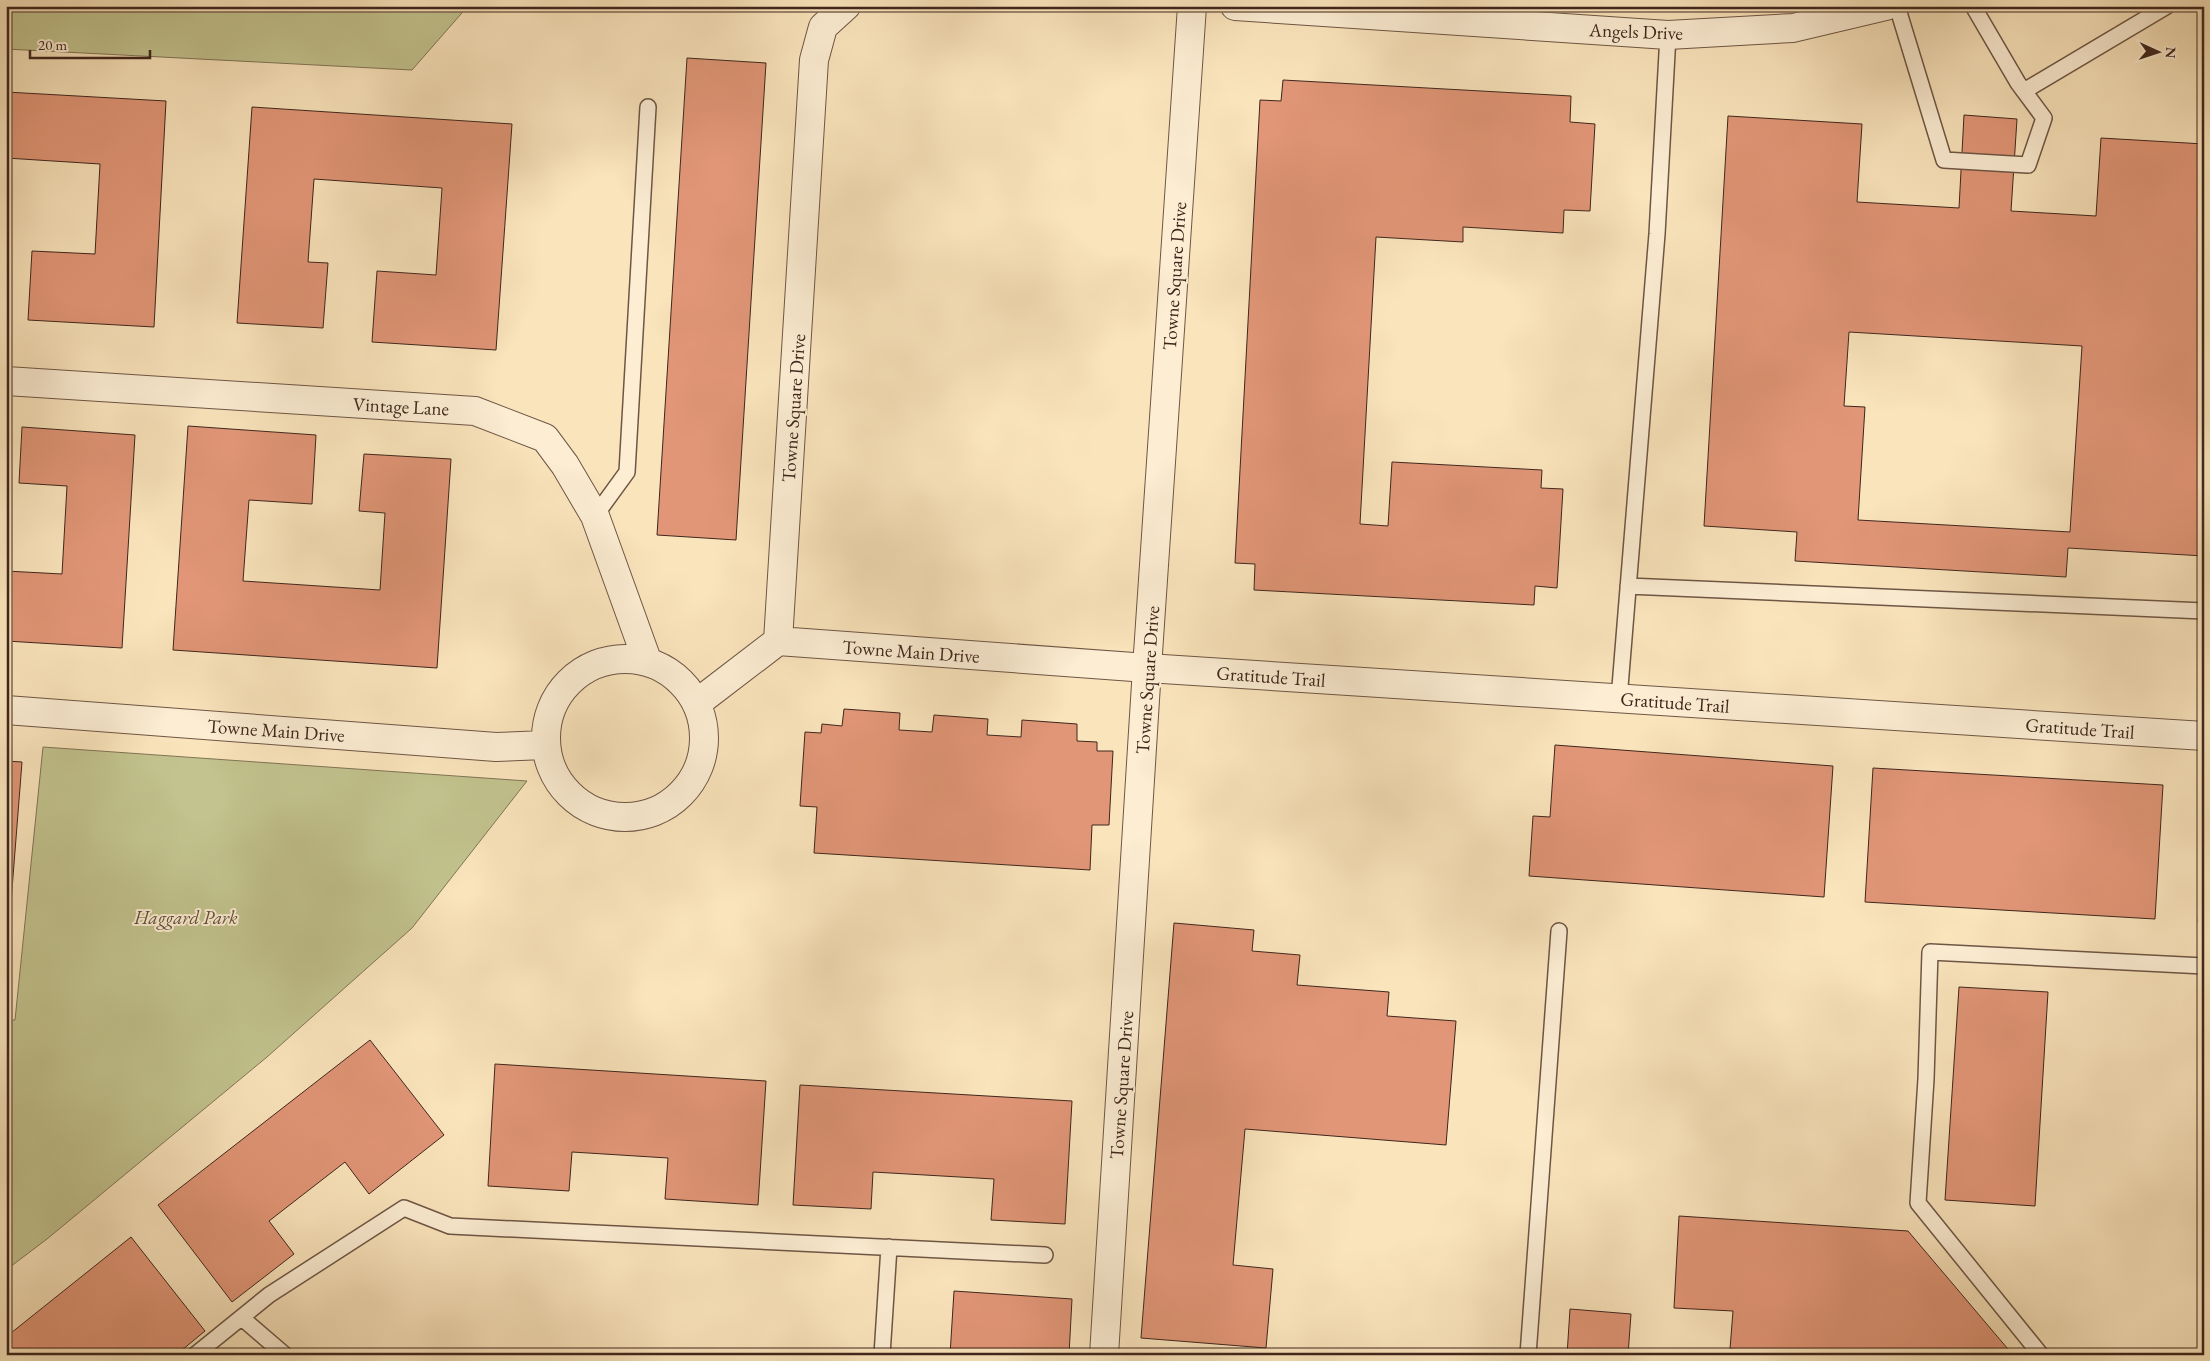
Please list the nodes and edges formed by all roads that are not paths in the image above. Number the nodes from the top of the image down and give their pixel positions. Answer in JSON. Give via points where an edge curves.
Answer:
{"nodes":[{"id":1,"x":846,"y":6,"type":"edge"},
{"id":2,"x":1192,"y":6,"type":"edge"},
{"id":3,"x":1235,"y":6,"type":"edge"},
{"id":4,"x":1886,"y":6,"type":"edge"},
{"id":5,"x":1897,"y":6,"type":"edge"},
{"id":6,"x":1973,"y":6,"type":"edge"},
{"id":7,"x":2167,"y":6,"type":"edge"},
{"id":8,"x":1668,"y":34,"type":"junction"},
{"id":9,"x":2024,"y":91,"type":"junction"},
{"id":10,"x":648,"y":107,"type":"dead end"},
{"id":11,"x":6,"y":381,"type":"edge"},
{"id":12,"x":595,"y":516,"type":"junction"},
{"id":13,"x":1628,"y":586,"type":"junction"},
{"id":14,"x":2204,"y":611,"type":"edge"},
{"id":15,"x":778,"y":641,"type":"junction"},
{"id":16,"x":647,"y":660,"type":"junction"},
{"id":17,"x":1147,"y":668,"type":"junction"},
{"id":18,"x":1619,"y":699,"type":"junction"},
{"id":19,"x":696,"y":703,"type":"junction"},
{"id":20,"x":6,"y":710,"type":"edge"},
{"id":21,"x":2204,"y":736,"type":"edge"},
{"id":22,"x":545,"y":745,"type":"junction"},
{"id":23,"x":1559,"y":931,"type":"dead end"},
{"id":24,"x":2204,"y":966,"type":"edge"},
{"id":25,"x":889,"y":1247,"type":"junction"},
{"id":26,"x":1045,"y":1255,"type":"dead end"},
{"id":27,"x":242,"y":1318,"type":"junction"},
{"id":28,"x":195,"y":1355,"type":"edge"},
{"id":29,"x":285,"y":1355,"type":"edge"},
{"id":30,"x":882,"y":1355,"type":"edge"},
{"id":31,"x":1104,"y":1355,"type":"edge"},
{"id":32,"x":1528,"y":1355,"type":"edge"},
{"id":33,"x":2041,"y":1355,"type":"edge"}],
"edges":[{"from":1,"to":15,"type":"street","name":"Towne Square Drive","via":[[823,27],[814,60]]},
{"from":2,"to":17,"type":"street","name":"Towne Square Drive"},
{"from":3,"to":8,"type":"street","name":"Angels Drive"},
{"from":4,"to":8,"type":"street","name":"Angels Drive","via":[[1793,28]]},
{"from":5,"to":9,"type":"lane","via":[[1944,160],[2028,165],[2044,118]]},
{"from":6,"to":9,"type":"lane"},
{"from":7,"to":9,"type":"lane"},
{"from":8,"to":13,"type":"lane","via":[[1657,234]]},
{"from":10,"to":12,"type":"lane","via":[[627,472]]},
{"from":11,"to":12,"type":"street","name":"Vintage Lane","via":[[475,410],[545,438]]},
{"from":12,"to":16,"type":"street","name":"Vintage Lane"},
{"from":13,"to":14,"type":"lane"},
{"from":13,"to":18,"type":"lane"},
{"from":15,"to":17,"type":"street","name":"Towne Main Drive"},
{"from":15,"to":19,"type":"street"},
{"from":16,"to":19,"type":"street","via":[[682,680]]},
{"from":16,"to":22,"type":"street","via":[[633,658],[598,663],[569,681],[550,711]]},
{"from":17,"to":18,"type":"street","name":"Gratitude Trail"},
{"from":17,"to":31,"type":"street","name":"Towne Square Drive"},
{"from":18,"to":21,"type":"street","name":"Gratitude Trail"},
{"from":19,"to":22,"type":"street","via":[[704,730],[702,758],[690,783],[671,803],[646,815],[618,818],[592,811],[569,795],[553,772]]},
{"from":20,"to":22,"type":"street","name":"Towne Main Drive","via":[[496,747]]},
{"from":23,"to":32,"type":"lane"},
{"from":24,"to":33,"type":"lane","via":[[1930,952],[1918,1204]]},
{"from":25,"to":26,"type":"lane"},
{"from":25,"to":27,"type":"lane","via":[[450,1226],[404,1208],[269,1295]]},
{"from":25,"to":30,"type":"lane"},
{"from":27,"to":28,"type":"lane"},
{"from":27,"to":29,"type":"lane"}]}
